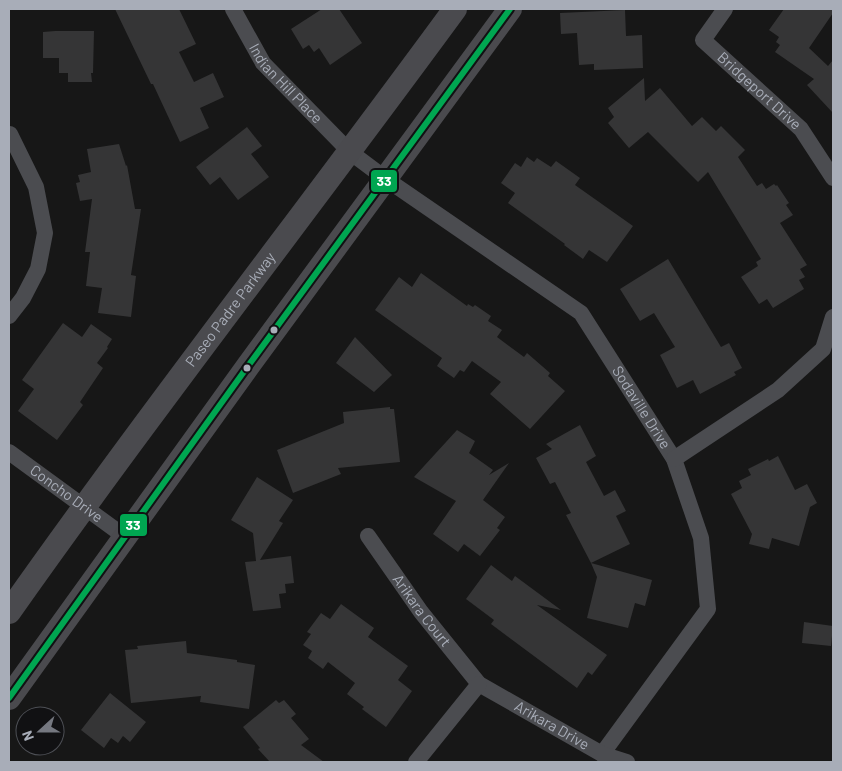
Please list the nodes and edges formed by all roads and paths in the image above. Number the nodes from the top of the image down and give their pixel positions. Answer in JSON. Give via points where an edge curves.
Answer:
{"nodes":[{"id":1,"x":232,"y":9,"type":"edge"},
{"id":2,"x":454,"y":9,"type":"edge"},
{"id":3,"x":510,"y":9,"type":"edge"},
{"id":4,"x":724,"y":9,"type":"edge"},
{"id":5,"x":10,"y":134,"type":"edge"},
{"id":6,"x":350,"y":152,"type":"junction"},
{"id":7,"x":833,"y":178,"type":"edge"},
{"id":8,"x":386,"y":179,"type":"junction"},
{"id":9,"x":9,"y":316,"type":"edge"},
{"id":10,"x":833,"y":317,"type":"edge"},
{"id":11,"x":9,"y":452,"type":"edge"},
{"id":12,"x":674,"y":459,"type":"junction"},
{"id":13,"x":83,"y":506,"type":"junction"},
{"id":14,"x":124,"y":536,"type":"junction"},
{"id":15,"x":368,"y":536,"type":"dead end"},
{"id":16,"x":9,"y":612,"type":"edge"},
{"id":17,"x":479,"y":684,"type":"junction"},
{"id":18,"x":9,"y":698,"type":"edge"},
{"id":19,"x":602,"y":754,"type":"junction"},
{"id":20,"x":416,"y":762,"type":"edge"},
{"id":21,"x":628,"y":762,"type":"edge"}],
"edges":[{"from":1,"to":6,"type":"street","name":"Indian Hill Place","via":[[263,63]]},
{"from":2,"to":6,"type":"main road","name":"Paseo Padre Parkway"},
{"from":3,"to":8,"type":"main road"},
{"from":4,"to":7,"type":"street","name":"Bridgeport Drive","via":[[703,40],[801,129]]},
{"from":5,"to":9,"type":"street","via":[[36,187],[45,233],[38,269]]},
{"from":6,"to":8,"type":"street","name":"Sodaville Drive"},
{"from":6,"to":13,"type":"main road","name":"Paseo Padre Parkway"},
{"from":8,"to":12,"type":"street","name":"Sodaville Drive","via":[[581,313]]},
{"from":8,"to":14,"type":"main road"},
{"from":10,"to":12,"type":"street","via":[[823,349],[778,390]]},
{"from":11,"to":13,"type":"street","name":"Concho Drive"},
{"from":12,"to":19,"type":"street","name":"Sodaville Drive","via":[[701,538],[708,609]]},
{"from":13,"to":14,"type":"street","name":"Concho Drive"},
{"from":13,"to":16,"type":"main road","name":"Paseo Padre Parkway"},
{"from":14,"to":18,"type":"main road"},
{"from":15,"to":17,"type":"street","name":"Arikara Court","via":[[421,612]]},
{"from":17,"to":19,"type":"street","name":"Arikara Drive"},
{"from":17,"to":20,"type":"street"},
{"from":19,"to":21,"type":"street","name":"Arikara Drive"}]}
